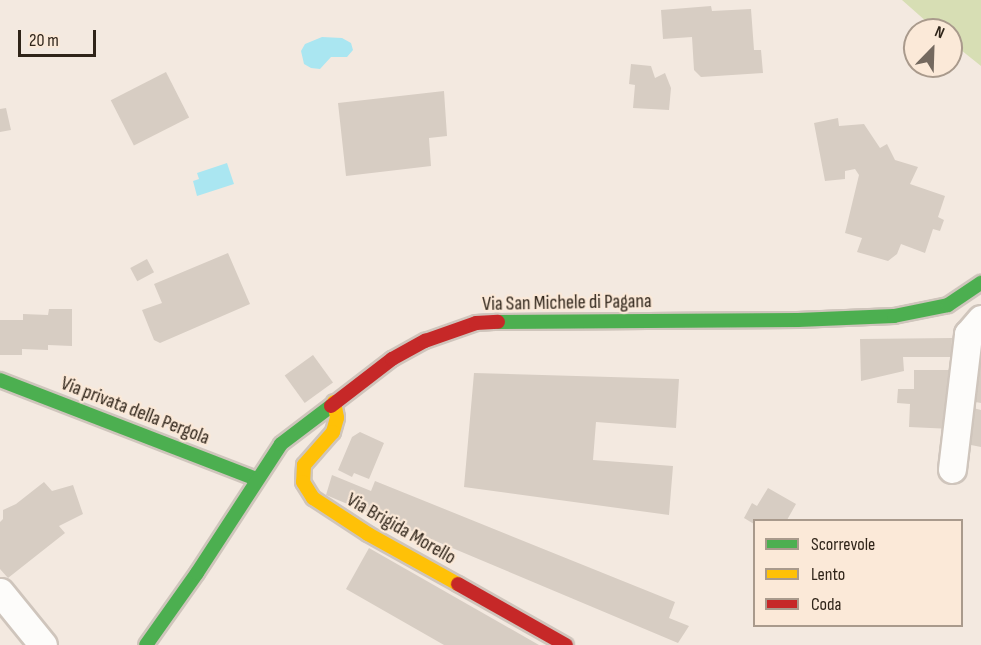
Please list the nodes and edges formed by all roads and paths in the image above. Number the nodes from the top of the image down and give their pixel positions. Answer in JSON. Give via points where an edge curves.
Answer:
{"nodes":[{"id":1,"x":981,"y":283,"type":"edge"},
{"id":2,"x":981,"y":319,"type":"edge"},
{"id":3,"x":0,"y":380,"type":"edge"},
{"id":4,"x":334,"y":402,"type":"junction"},
{"id":5,"x":952,"y":469,"type":"dead end"},
{"id":6,"x":256,"y":479,"type":"junction"},
{"id":7,"x":0,"y":592,"type":"edge"},
{"id":8,"x":44,"y":645,"type":"edge"},
{"id":9,"x":146,"y":645,"type":"edge"},
{"id":10,"x":566,"y":645,"type":"edge"}],
"edges":[{"from":1,"to":4,"type":"main road","name":"Via San Michele di Pagana","via":[[948,305],[894,316],[476,323],[392,359]]},
{"from":2,"to":5,"type":"street","via":[[968,334]]},
{"from":3,"to":6,"type":"main road","name":"Via privata della Pergola"},
{"from":4,"to":6,"type":"main road","name":"Via San Michele di Pagana","via":[[281,444]]},
{"from":4,"to":10,"type":"main road","name":"Via Brigida Morello","via":[[337,418],[333,432],[304,465],[303,482],[313,498],[368,534]]},
{"from":6,"to":9,"type":"main road","name":"Via San Michele di Pagana"},
{"from":7,"to":8,"type":"street"}]}
